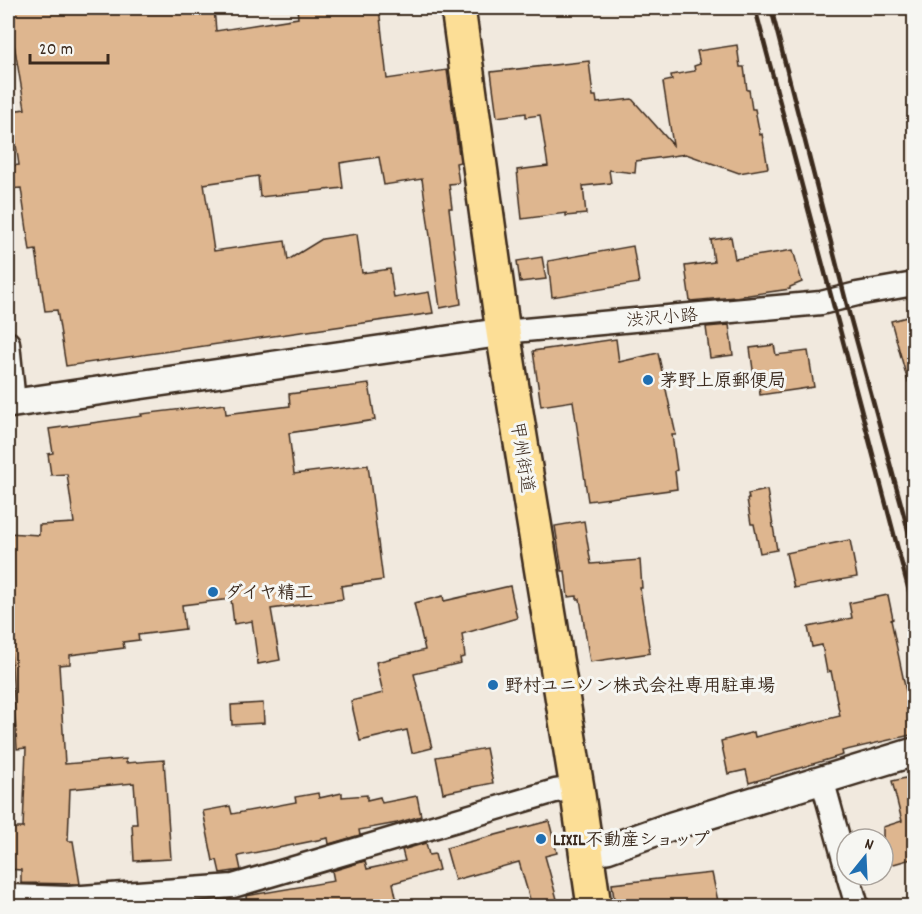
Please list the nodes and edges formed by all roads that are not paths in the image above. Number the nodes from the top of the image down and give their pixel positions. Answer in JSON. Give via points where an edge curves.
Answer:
{"nodes":[{"id":1,"x":458,"y":8,"type":"edge"},
{"id":2,"x":915,"y":284,"type":"edge"},
{"id":3,"x":503,"y":332,"type":"junction"},
{"id":4,"x":8,"y":343,"type":"edge"},
{"id":5,"x":11,"y":404,"type":"edge"},
{"id":6,"x":915,"y":752,"type":"edge"},
{"id":7,"x":822,"y":779,"type":"junction"},
{"id":8,"x":577,"y":788,"type":"junction"},
{"id":9,"x":835,"y":827,"type":"edge"},
{"id":10,"x":587,"y":852,"type":"junction"},
{"id":11,"x":851,"y":887,"type":"edge"},
{"id":12,"x":8,"y":896,"type":"edge"},
{"id":13,"x":67,"y":902,"type":"edge"},
{"id":14,"x":594,"y":906,"type":"edge"},
{"id":15,"x":857,"y":906,"type":"edge"}],
"edges":[{"from":1,"to":3,"type":"highway","name":"甲州街道"},
{"from":2,"to":3,"type":"street","name":"渋沢小路","via":[[821,303]]},
{"from":3,"to":5,"type":"street"},
{"from":3,"to":8,"type":"highway","name":"甲州街道"},
{"from":4,"to":5,"type":"street"},
{"from":6,"to":7,"type":"street"},
{"from":7,"to":9,"type":"street"},
{"from":7,"to":10,"type":"street","via":[[607,849]]},
{"from":8,"to":10,"type":"highway","name":"甲州街道"},
{"from":8,"to":13,"type":"street","via":[[555,791],[233,886]]},
{"from":10,"to":14,"type":"highway","name":"甲州街道"},
{"from":11,"to":15,"type":"street"},
{"from":12,"to":13,"type":"street"}]}
